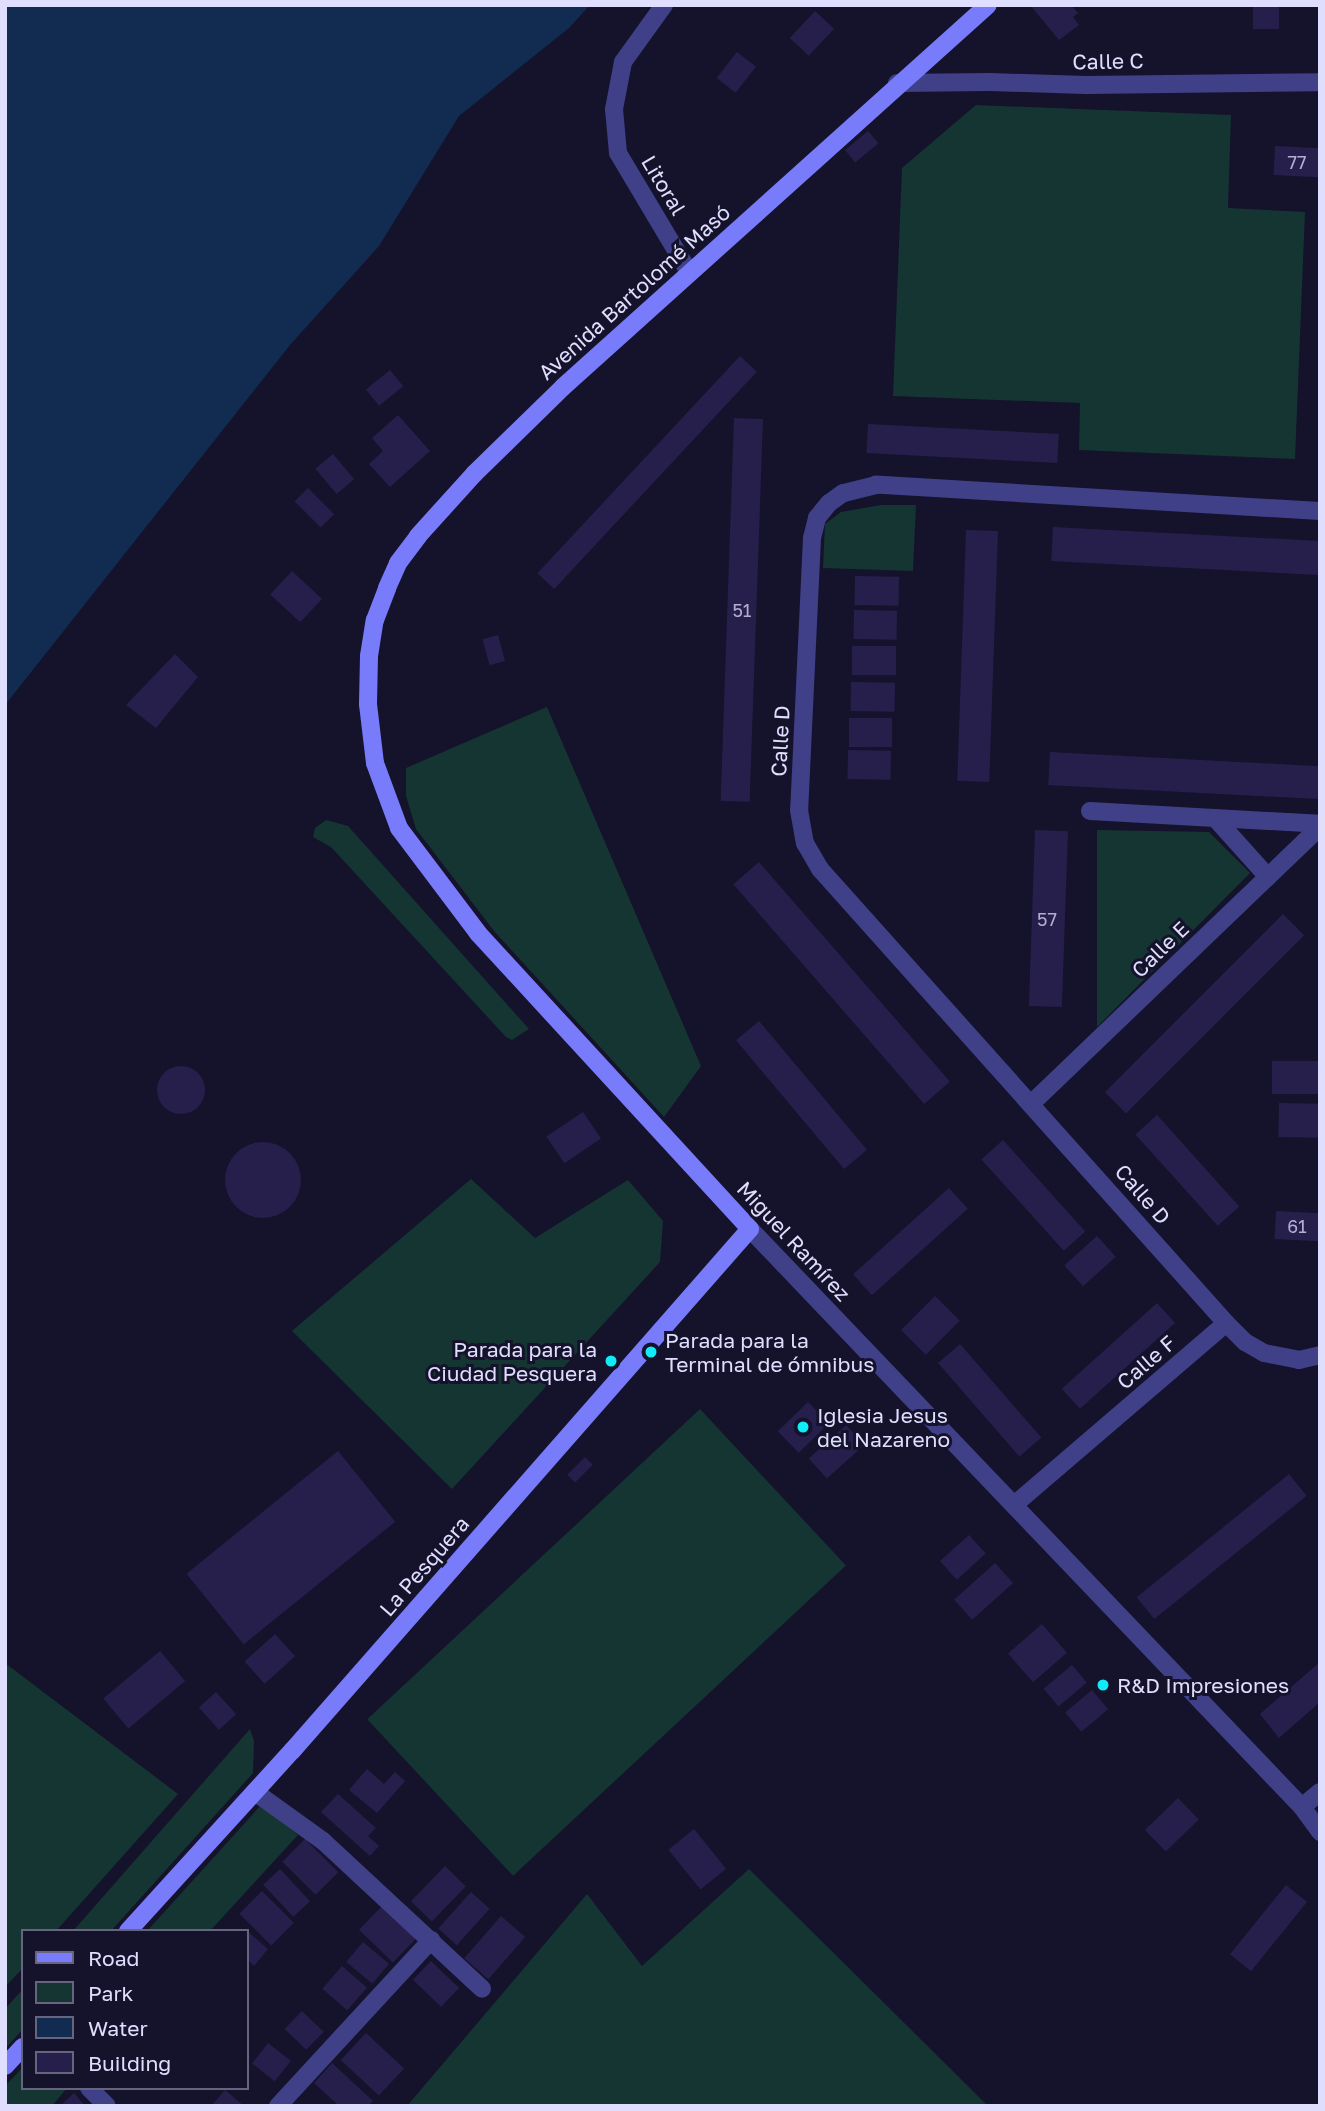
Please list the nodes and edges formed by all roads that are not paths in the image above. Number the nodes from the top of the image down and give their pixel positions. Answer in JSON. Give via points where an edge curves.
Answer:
{"nodes":[{"id":1,"x":664,"y":5,"type":"edge"},
{"id":2,"x":988,"y":5,"type":"edge"},
{"id":3,"x":1320,"y":82,"type":"edge"},
{"id":4,"x":897,"y":83,"type":"junction"},
{"id":5,"x":689,"y":272,"type":"junction"},
{"id":6,"x":1320,"y":511,"type":"edge"},
{"id":7,"x":369,"y":656,"type":"joint"},
{"id":8,"x":1090,"y":811,"type":"dead end"},
{"id":9,"x":1216,"y":818,"type":"junction"},
{"id":10,"x":1320,"y":826,"type":"edge"},
{"id":11,"x":1268,"y":877,"type":"junction"},
{"id":12,"x":1032,"y":1103,"type":"junction"},
{"id":13,"x":750,"y":1229,"type":"junction"},
{"id":14,"x":1226,"y":1323,"type":"junction"},
{"id":15,"x":1320,"y":1356,"type":"edge"},
{"id":16,"x":1014,"y":1505,"type":"junction"},
{"id":17,"x":255,"y":1792,"type":"junction"},
{"id":18,"x":1320,"y":1792,"type":"edge"},
{"id":19,"x":1302,"y":1807,"type":"junction"},
{"id":20,"x":1320,"y":1832,"type":"edge"},
{"id":21,"x":130,"y":1929,"type":"edge"},
{"id":22,"x":431,"y":1940,"type":"junction"},
{"id":23,"x":482,"y":1989,"type":"dead end"},
{"id":24,"x":21,"y":2049,"type":"edge"},
{"id":25,"x":5,"y":2066,"type":"edge"},
{"id":26,"x":91,"y":2090,"type":"edge"},
{"id":27,"x":107,"y":2106,"type":"edge"},
{"id":28,"x":278,"y":2106,"type":"edge"}],
"edges":[{"from":1,"to":5,"type":"street","name":"Litoral","via":[[623,62],[614,109],[618,153]]},
{"from":2,"to":4,"type":"main road","name":"Avenida Bartolomé Masó"},
{"from":3,"to":4,"type":"street","name":"Calle C"},
{"from":4,"to":5,"type":"main road","name":"Avenida Bartolomé Masó"},
{"from":5,"to":7,"type":"main road","name":"Avenida Bartolomé Masó","via":[[474,474],[418,536],[387,588]]},
{"from":6,"to":12,"type":"street","name":"Calle D","via":[[876,485],[843,492],[817,518],[812,538],[799,810],[805,843],[820,869]]},
{"from":7,"to":13,"type":"main road","name":"Miguel Ramírez","via":[[374,763],[399,828],[478,933]]},
{"from":8,"to":9,"type":"street","name":"Calle E"},
{"from":9,"to":10,"type":"street","name":"Calle E"},
{"from":9,"to":11,"type":"street"},
{"from":10,"to":11,"type":"street","name":"Calle E"},
{"from":11,"to":12,"type":"street","name":"Calle E"},
{"from":12,"to":14,"type":"street","name":"Calle D"},
{"from":13,"to":16,"type":"street","name":"Miguel Ramírez"},
{"from":13,"to":17,"type":"main road","name":"La Pesquera"},
{"from":14,"to":15,"type":"street","via":[[1264,1353],[1299,1360]]},
{"from":14,"to":16,"type":"street","name":"Calle F"},
{"from":16,"to":19,"type":"street","name":"Miguel Ramírez"},
{"from":17,"to":21,"type":"main road","name":"La Pesquera"},
{"from":17,"to":22,"type":"street","via":[[323,1841]]},
{"from":18,"to":19,"type":"street"},
{"from":19,"to":20,"type":"street","name":"Miguel Ramírez"},
{"from":22,"to":23,"type":"street"},
{"from":22,"to":28,"type":"street"},
{"from":24,"to":25,"type":"main road"},
{"from":26,"to":27,"type":"street"}]}
